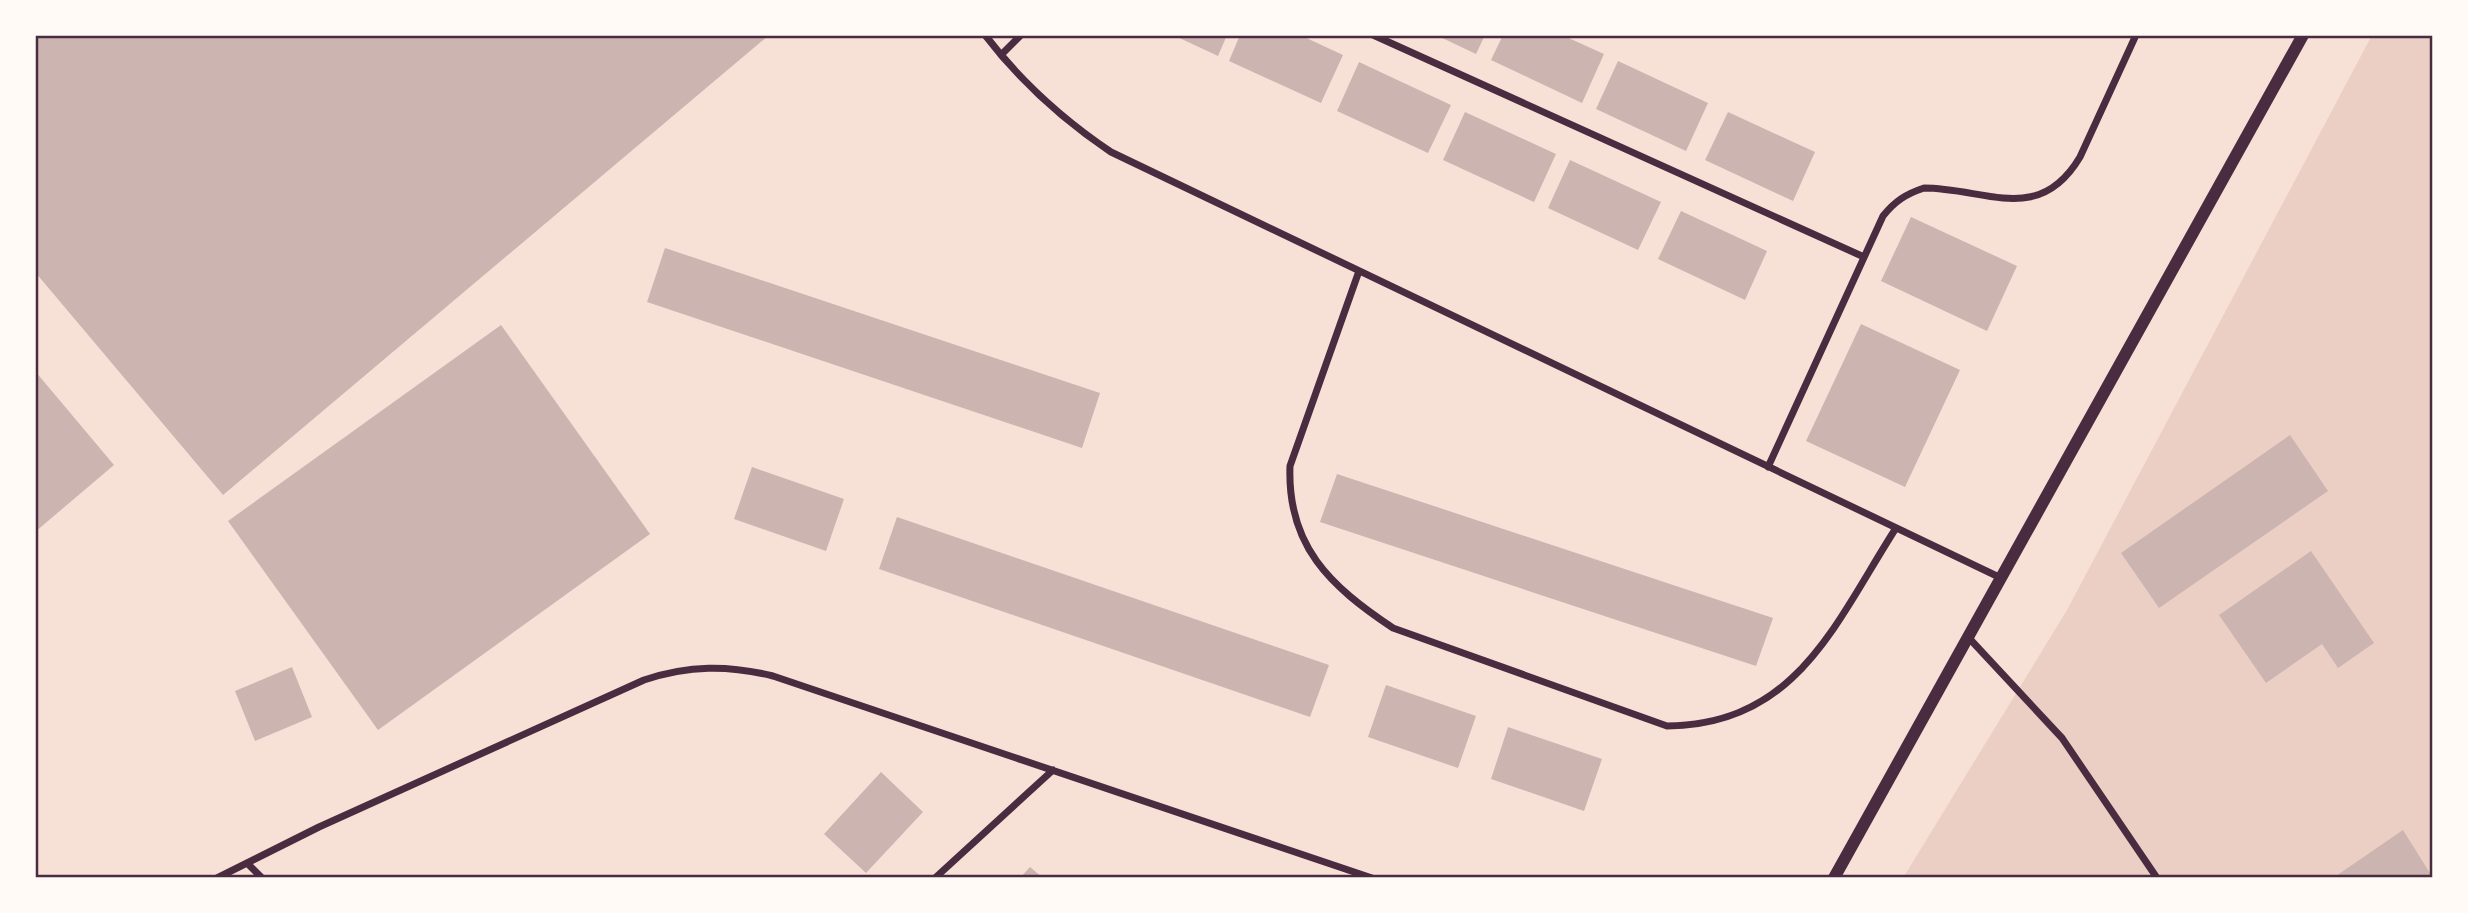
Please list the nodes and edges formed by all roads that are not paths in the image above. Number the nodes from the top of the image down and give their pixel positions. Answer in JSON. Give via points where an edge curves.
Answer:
{"nodes":[{"id":1,"x":985,"y":35,"type":"edge"},
{"id":2,"x":1021,"y":35,"type":"edge"},
{"id":3,"x":1373,"y":35,"type":"edge"},
{"id":4,"x":2136,"y":35,"type":"edge"},
{"id":5,"x":2303,"y":35,"type":"edge"},
{"id":6,"x":1002,"y":55,"type":"junction"},
{"id":7,"x":1864,"y":257,"type":"junction"},
{"id":8,"x":1359,"y":271,"type":"junction"},
{"id":9,"x":1769,"y":467,"type":"junction"},
{"id":10,"x":1896,"y":528,"type":"junction"},
{"id":11,"x":2001,"y":578,"type":"junction"},
{"id":12,"x":1968,"y":636,"type":"junction"},
{"id":13,"x":1052,"y":770,"type":"junction"},
{"id":14,"x":247,"y":863,"type":"junction"},
{"id":15,"x":216,"y":878,"type":"edge"},
{"id":16,"x":262,"y":878,"type":"edge"},
{"id":17,"x":935,"y":878,"type":"edge"},
{"id":18,"x":1372,"y":878,"type":"edge"},
{"id":19,"x":1834,"y":878,"type":"edge"},
{"id":20,"x":2157,"y":878,"type":"edge"}],
"edges":[{"from":1,"to":6,"type":"street"},
{"from":2,"to":6,"type":"street"},
{"from":3,"to":7,"type":"street"},
{"from":4,"to":7,"type":"street","via":[[2080,157],[2063,180],[2034,197],[2015,201],[1938,188],[1911,192],[1883,216]]},
{"from":5,"to":11,"type":"street"},
{"from":6,"to":8,"type":"street","via":[[1050,107],[1111,152]]},
{"from":7,"to":9,"type":"street"},
{"from":8,"to":9,"type":"street"},
{"from":8,"to":10,"type":"street","via":[[1290,466],[1289,486],[1297,526],[1321,569],[1364,609],[1393,628],[1667,726],[1713,722],[1762,703],[1808,664]]},
{"from":9,"to":10,"type":"street"},
{"from":10,"to":11,"type":"street"},
{"from":11,"to":12,"type":"street"},
{"from":12,"to":19,"type":"street"},
{"from":12,"to":20,"type":"street","via":[[2062,738]]},
{"from":13,"to":14,"type":"street","via":[[774,676],[743,668],[689,668],[644,680]]},
{"from":13,"to":17,"type":"street"},
{"from":13,"to":18,"type":"street"},
{"from":14,"to":15,"type":"street"},
{"from":14,"to":16,"type":"street"}]}
